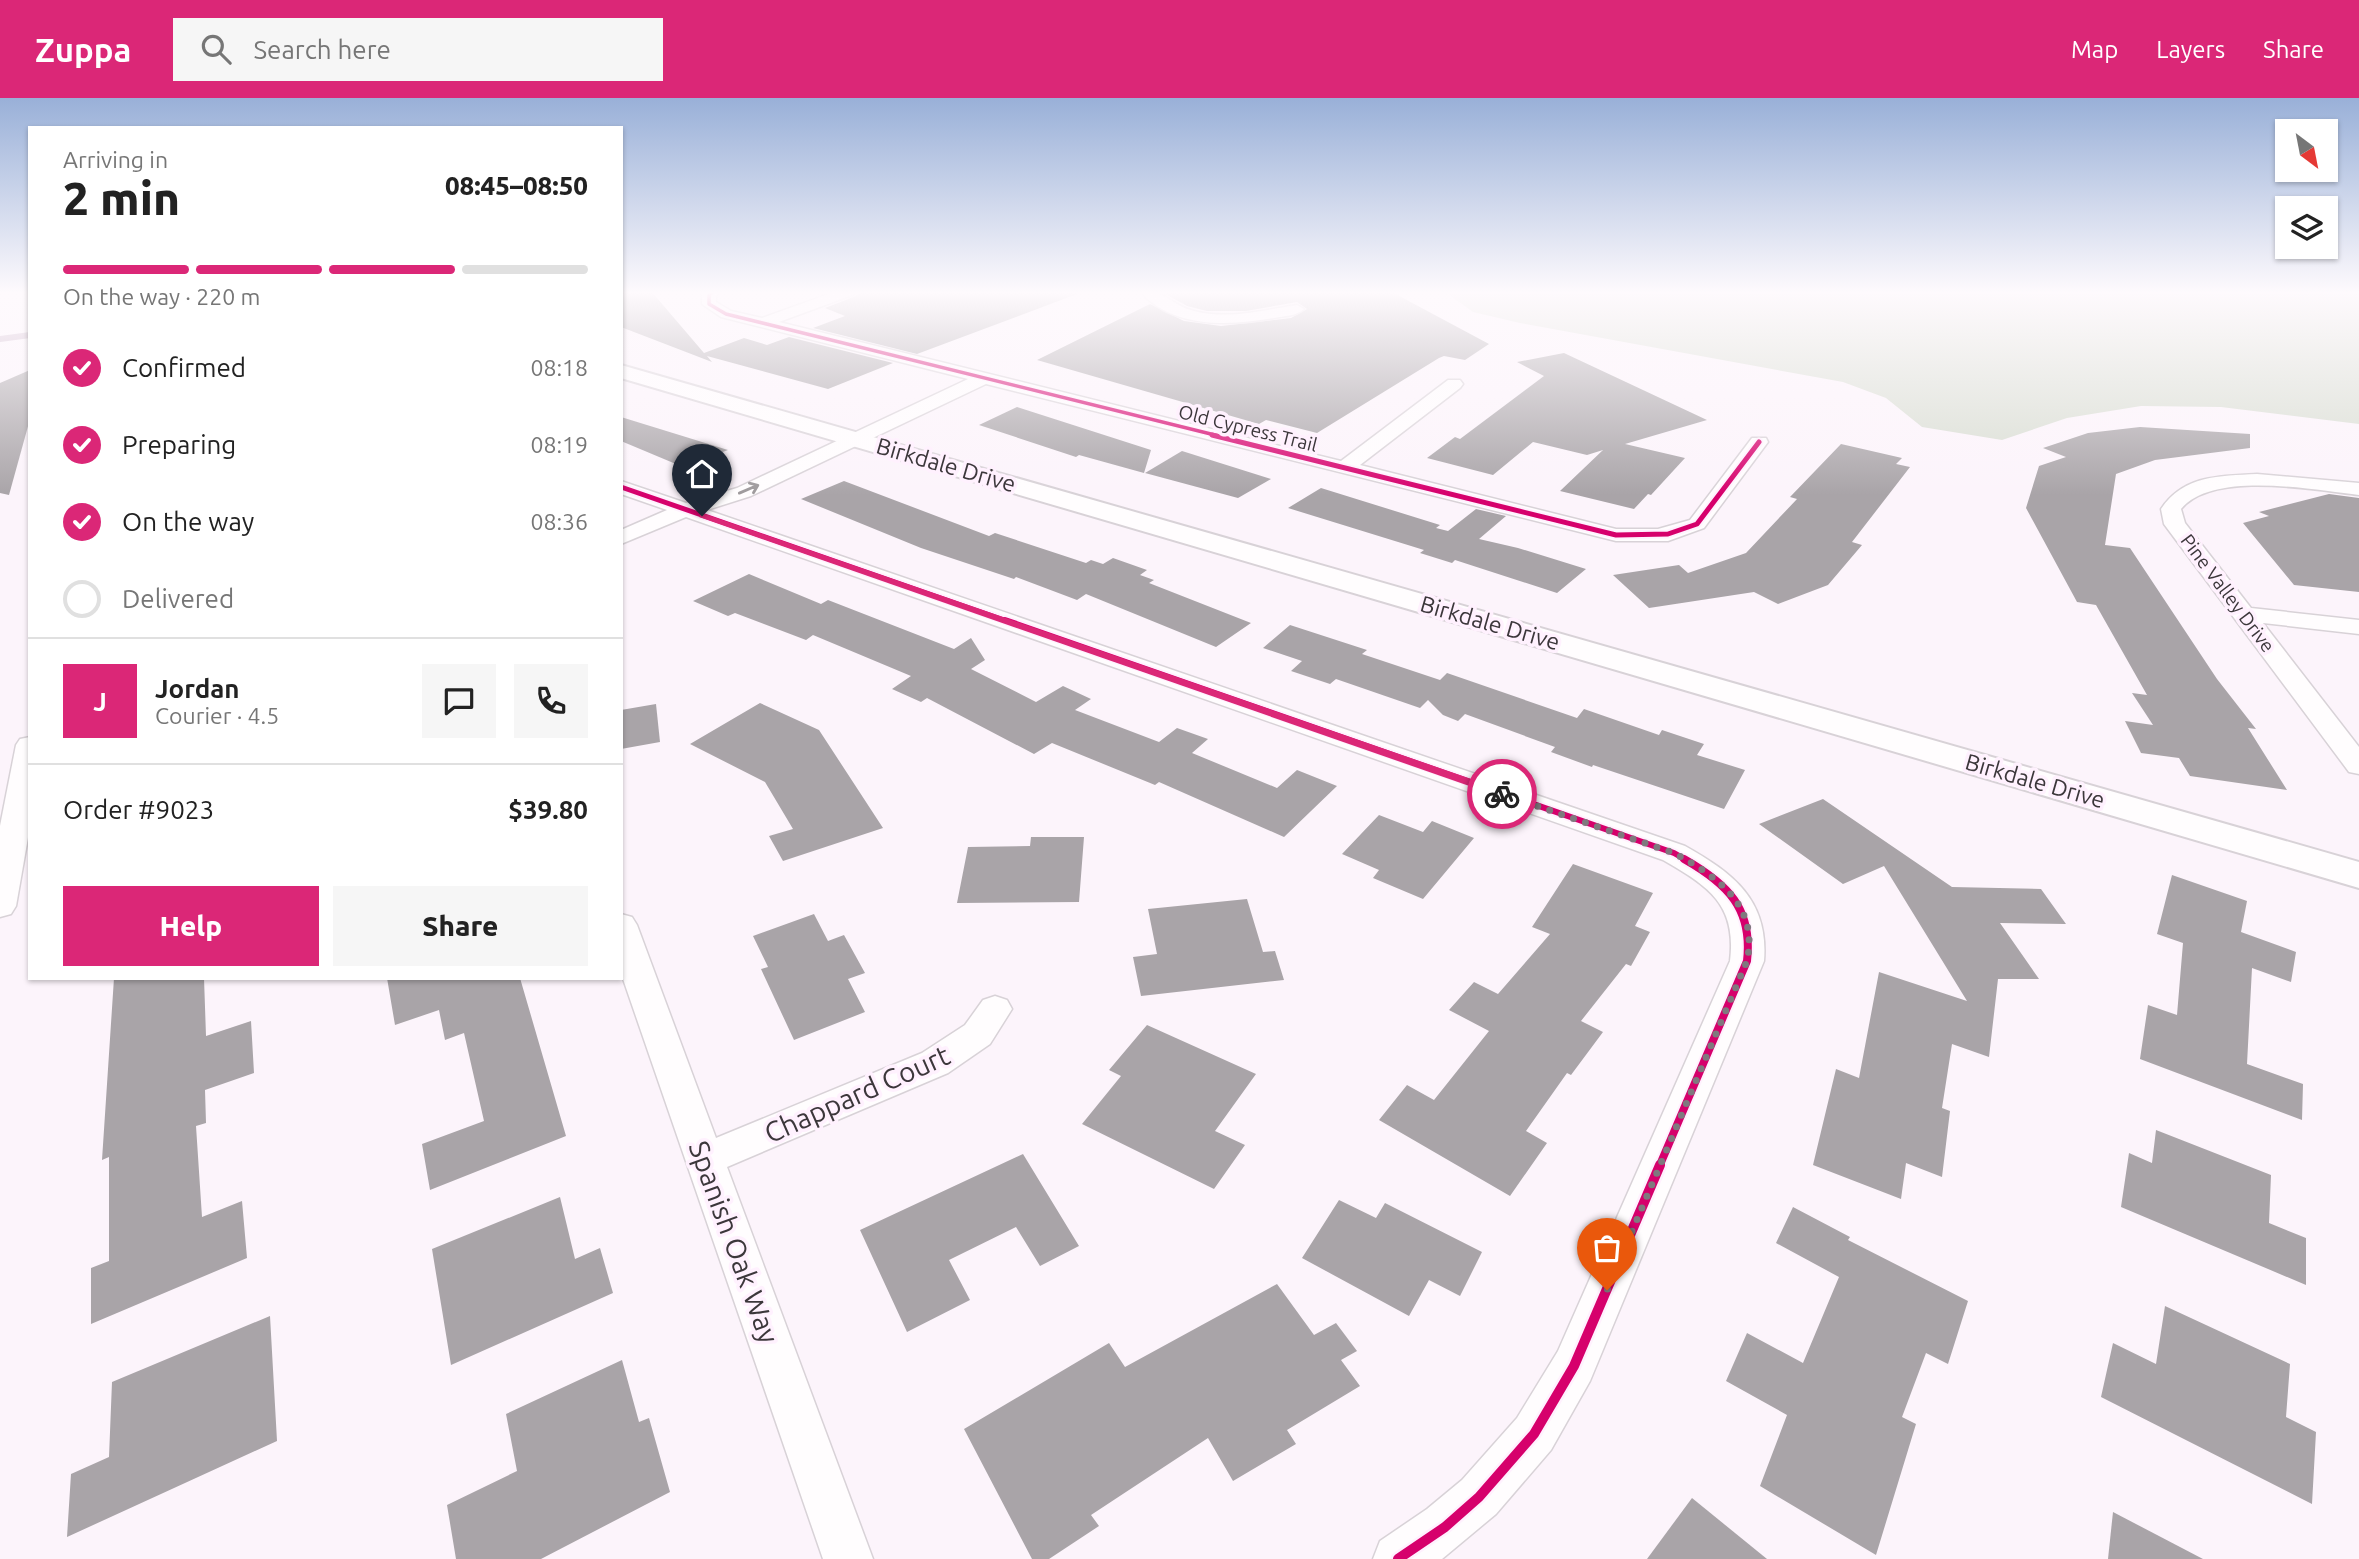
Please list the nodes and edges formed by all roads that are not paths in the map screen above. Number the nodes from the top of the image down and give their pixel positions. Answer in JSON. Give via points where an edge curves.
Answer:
{"nodes":[{"id":1,"x":908,"y":359,"type":"edge"},
{"id":2,"x":623,"y":372,"type":"edge"},
{"id":3,"x":963,"y":373,"type":"junction"},
{"id":4,"x":985,"y":378,"type":"junction"},
{"id":5,"x":1454,"y":384,"type":"dead end"},
{"id":6,"x":843,"y":435,"type":"junction"},
{"id":7,"x":1759,"y":442,"type":"dead end"},
{"id":8,"x":774,"y":457,"type":"dead end"},
{"id":9,"x":1344,"y":468,"type":"junction"},
{"id":10,"x":727,"y":478,"type":"dead end"},
{"id":11,"x":623,"y":488,"type":"edge"},
{"id":12,"x":2359,"y":489,"type":"edge"},
{"id":13,"x":684,"y":510,"type":"junction"},
{"id":14,"x":623,"y":537,"type":"edge"},
{"id":15,"x":2244,"y":614,"type":"junction"},
{"id":16,"x":2359,"y":627,"type":"edge"},
{"id":17,"x":28,"y":756,"type":"edge"},
{"id":18,"x":2359,"y":766,"type":"edge"},
{"id":19,"x":2359,"y":875,"type":"edge"},
{"id":20,"x":0,"y":906,"type":"edge"},
{"id":21,"x":623,"y":931,"type":"edge"},
{"id":22,"x":995,"y":1009,"type":"dead end"},
{"id":23,"x":704,"y":1160,"type":"junction"},
{"id":24,"x":848,"y":1559,"type":"edge"},
{"id":25,"x":1398,"y":1559,"type":"edge"}],
"edges":[{"from":1,"to":3,"type":"street","name":"Old Cypress Trail"},
{"from":2,"to":6,"type":"street","name":"Birkdale Drive"},
{"from":3,"to":4,"type":"street","name":"Old Cypress Trail"},
{"from":3,"to":6,"type":"street"},
{"from":4,"to":6,"type":"street"},
{"from":4,"to":9,"type":"street","name":"Old Cypress Trail"},
{"from":5,"to":9,"type":"street"},
{"from":6,"to":8,"type":"street"},
{"from":13,"to":6,"type":"street","one_way":true,"via":[[744,492]]},
{"from":6,"to":19,"type":"street","name":"Birkdale Drive"},
{"from":7,"to":9,"type":"street","name":"Old Cypress Trail","via":[[1698,524],[1655,536],[1596,531]]},
{"from":10,"to":13,"type":"street","via":[[685,497]]},
{"from":11,"to":13,"type":"street"},
{"from":12,"to":15,"type":"street","name":"Pine Valley Drive","via":[[2235,481],[2195,488],[2178,497],[2171,509],[2175,524]]},
{"from":13,"to":14,"type":"street"},
{"from":13,"to":25,"type":"street","via":[[1674,853],[1720,883],[1737,902],[1748,922],[1751,942],[1747,961],[1574,1366],[1534,1434],[1479,1497]]},
{"from":15,"to":16,"type":"street"},
{"from":15,"to":18,"type":"street","name":"Pine Valley Drive"},
{"from":17,"to":20,"type":"street"},
{"from":21,"to":23,"type":"street","name":"Spanish Oak Way"},
{"from":22,"to":23,"type":"street","name":"Chappard Court","via":[[986,1028],[935,1063]]},
{"from":23,"to":24,"type":"street","name":"Spanish Oak Way"}]}
